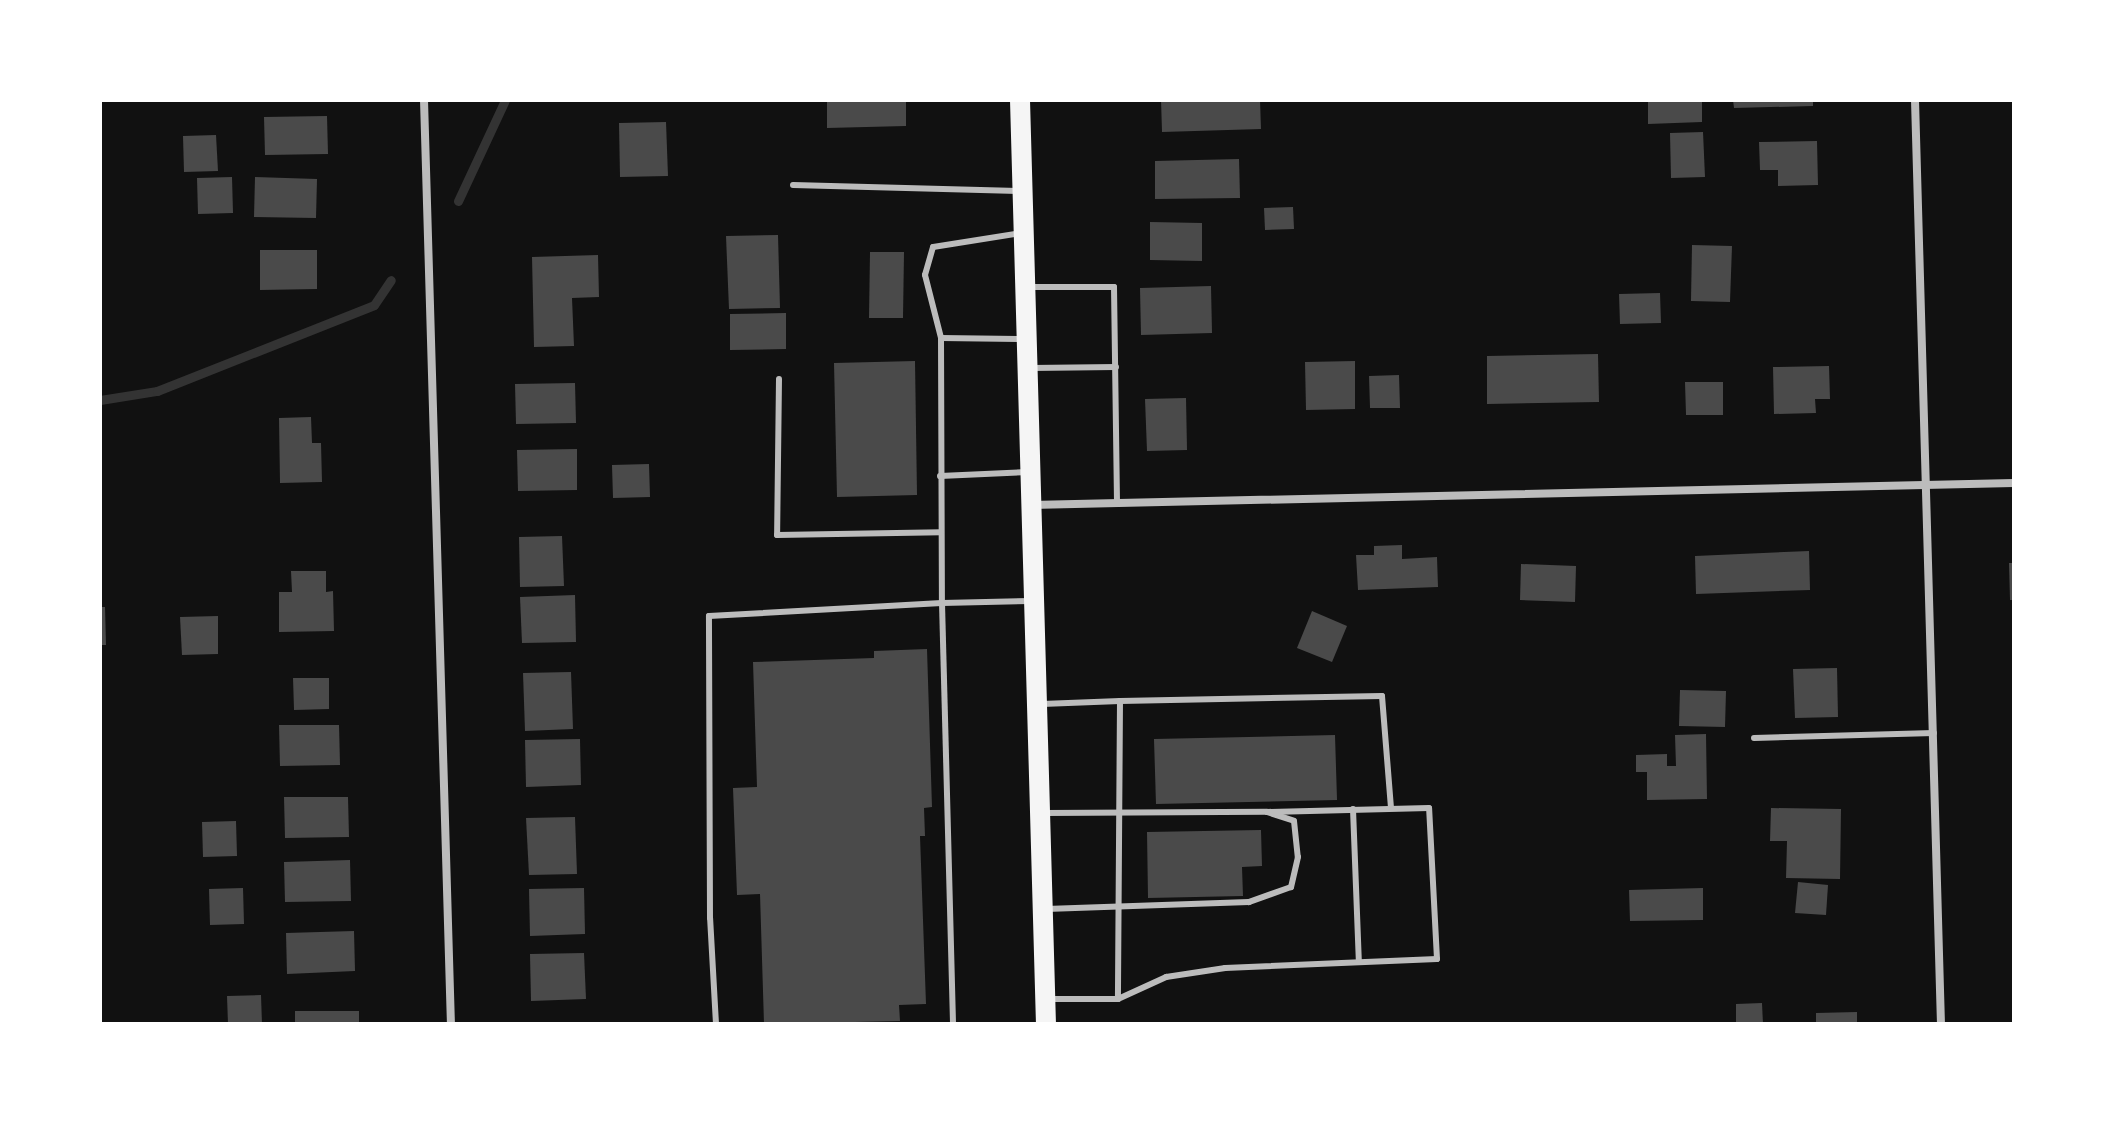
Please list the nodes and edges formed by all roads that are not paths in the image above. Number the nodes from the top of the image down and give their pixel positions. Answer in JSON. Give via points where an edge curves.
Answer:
{"nodes":[{"id":1,"x":424,"y":100,"type":"edge"},
{"id":2,"x":1020,"y":100,"type":"edge"},
{"id":3,"x":1915,"y":100,"type":"edge"},
{"id":4,"x":793,"y":185,"type":"dead end"},
{"id":5,"x":1023,"y":191,"type":"junction"},
{"id":6,"x":1024,"y":233,"type":"junction"},
{"id":7,"x":1026,"y":287,"type":"junction"},
{"id":8,"x":941,"y":338,"type":"junction"},
{"id":9,"x":1027,"y":339,"type":"junction"},
{"id":10,"x":1116,"y":367,"type":"junction"},
{"id":11,"x":1028,"y":369,"type":"junction"},
{"id":12,"x":779,"y":379,"type":"dead end"},
{"id":13,"x":1031,"y":472,"type":"junction"},
{"id":14,"x":940,"y":476,"type":"junction"},
{"id":15,"x":2014,"y":483,"type":"edge"},
{"id":16,"x":1928,"y":485,"type":"junction"},
{"id":17,"x":1117,"y":503,"type":"junction"},
{"id":18,"x":1031,"y":505,"type":"junction"},
{"id":19,"x":941,"y":532,"type":"junction"},
{"id":20,"x":1034,"y":601,"type":"junction"},
{"id":21,"x":942,"y":603,"type":"junction"},
{"id":22,"x":1120,"y":701,"type":"junction"},
{"id":23,"x":1037,"y":705,"type":"junction"},
{"id":24,"x":1934,"y":733,"type":"junction"},
{"id":25,"x":1754,"y":738,"type":"dead end"},
{"id":26,"x":1391,"y":808,"type":"junction"},
{"id":27,"x":1119,"y":809,"type":"junction"},
{"id":28,"x":1353,"y":809,"type":"junction"},
{"id":29,"x":1267,"y":812,"type":"junction"},
{"id":30,"x":1040,"y":814,"type":"junction"},
{"id":31,"x":1119,"y":906,"type":"junction"},
{"id":32,"x":1043,"y":909,"type":"junction"},
{"id":33,"x":1359,"y":962,"type":"junction"},
{"id":34,"x":1045,"y":999,"type":"junction"},
{"id":35,"x":1118,"y":999,"type":"junction"},
{"id":36,"x":451,"y":1024,"type":"edge"},
{"id":37,"x":716,"y":1024,"type":"edge"},
{"id":38,"x":953,"y":1024,"type":"edge"},
{"id":39,"x":1046,"y":1024,"type":"edge"},
{"id":40,"x":1941,"y":1024,"type":"edge"}],
"edges":[{"from":1,"to":36,"type":"street"},
{"from":2,"to":5,"type":"main road"},
{"from":3,"to":16,"type":"street"},
{"from":4,"to":5,"type":"lane"},
{"from":5,"to":6,"type":"main road"},
{"from":6,"to":7,"type":"main road"},
{"from":6,"to":8,"type":"lane","via":[[933,247],[925,275]]},
{"from":7,"to":9,"type":"main road"},
{"from":7,"to":10,"type":"lane","via":[[1114,287]]},
{"from":8,"to":9,"type":"lane"},
{"from":8,"to":14,"type":"lane"},
{"from":9,"to":11,"type":"main road"},
{"from":10,"to":11,"type":"lane"},
{"from":10,"to":17,"type":"lane"},
{"from":11,"to":13,"type":"main road"},
{"from":12,"to":19,"type":"lane","via":[[777,535]]},
{"from":13,"to":14,"type":"lane"},
{"from":13,"to":18,"type":"main road"},
{"from":14,"to":19,"type":"lane"},
{"from":15,"to":16,"type":"street"},
{"from":16,"to":17,"type":"street"},
{"from":16,"to":24,"type":"street"},
{"from":17,"to":18,"type":"street"},
{"from":18,"to":20,"type":"main road"},
{"from":19,"to":21,"type":"lane"},
{"from":20,"to":21,"type":"lane"},
{"from":20,"to":23,"type":"main road"},
{"from":21,"to":37,"type":"lane","via":[[709,616],[710,918]]},
{"from":21,"to":38,"type":"lane"},
{"from":22,"to":23,"type":"lane"},
{"from":22,"to":26,"type":"lane","via":[[1382,696]]},
{"from":22,"to":27,"type":"lane"},
{"from":23,"to":30,"type":"main road"},
{"from":24,"to":25,"type":"lane"},
{"from":24,"to":40,"type":"street"},
{"from":26,"to":28,"type":"lane"},
{"from":26,"to":33,"type":"lane","via":[[1429,808],[1437,959]]},
{"from":27,"to":29,"type":"lane"},
{"from":27,"to":30,"type":"lane"},
{"from":27,"to":31,"type":"lane"},
{"from":28,"to":29,"type":"lane"},
{"from":28,"to":33,"type":"lane"},
{"from":29,"to":31,"type":"lane","via":[[1294,821],[1298,857],[1291,887],[1249,902]]},
{"from":30,"to":32,"type":"main road"},
{"from":31,"to":32,"type":"lane"},
{"from":31,"to":35,"type":"lane"},
{"from":32,"to":34,"type":"main road"},
{"from":33,"to":35,"type":"lane","via":[[1225,968],[1166,977]]},
{"from":34,"to":35,"type":"lane"},
{"from":34,"to":39,"type":"main road"}]}
